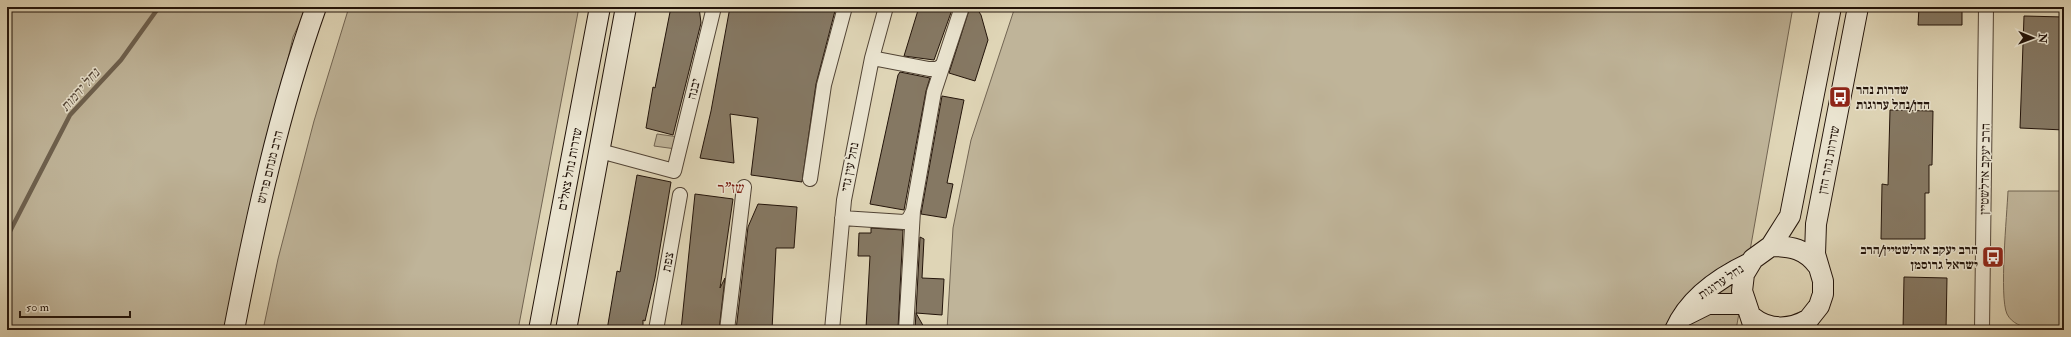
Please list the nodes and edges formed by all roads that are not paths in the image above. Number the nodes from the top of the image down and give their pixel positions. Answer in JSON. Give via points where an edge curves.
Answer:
{"nodes":[{"id":1,"x":316,"y":7,"type":"edge"},
{"id":2,"x":600,"y":7,"type":"edge"},
{"id":3,"x":626,"y":7,"type":"edge"},
{"id":4,"x":714,"y":7,"type":"edge"},
{"id":5,"x":845,"y":7,"type":"edge"},
{"id":6,"x":886,"y":7,"type":"edge"},
{"id":7,"x":962,"y":7,"type":"edge"},
{"id":8,"x":1831,"y":7,"type":"edge"},
{"id":9,"x":1858,"y":7,"type":"edge"},
{"id":10,"x":1986,"y":7,"type":"edge"},
{"id":11,"x":872,"y":58,"type":"junction"},
{"id":12,"x":943,"y":65,"type":"junction"},
{"id":13,"x":600,"y":151,"type":"junction"},
{"id":14,"x":810,"y":179,"type":"dead end"},
{"id":15,"x":744,"y":187,"type":"dead end"},
{"id":16,"x":680,"y":195,"type":"dead end"},
{"id":17,"x":913,"y":210,"type":"junction"},
{"id":18,"x":842,"y":218,"type":"junction"},
{"id":19,"x":1772,"y":246,"type":"junction"},
{"id":20,"x":1750,"y":263,"type":"junction"},
{"id":21,"x":1818,"y":266,"type":"junction"},
{"id":22,"x":1751,"y":317,"type":"edge"},
{"id":23,"x":1805,"y":324,"type":"edge"},
{"id":24,"x":1677,"y":326,"type":"edge"},
{"id":25,"x":234,"y":330,"type":"edge"},
{"id":26,"x":539,"y":330,"type":"edge"},
{"id":27,"x":566,"y":330,"type":"edge"},
{"id":28,"x":656,"y":330,"type":"edge"},
{"id":29,"x":727,"y":330,"type":"edge"},
{"id":30,"x":832,"y":330,"type":"edge"},
{"id":31,"x":906,"y":330,"type":"edge"},
{"id":32,"x":1982,"y":330,"type":"edge"}],
"edges":[{"from":1,"to":25,"type":"main road","name":"הרב מנחם פרוש","via":[[277,139]]},
{"from":2,"to":26,"type":"main road","name":"שדרות נחל צאלים"},
{"from":3,"to":13,"type":"main road","name":"שדרות נחל צאלים"},
{"from":4,"to":13,"type":"street","name":"יבנה","via":[[674,171]]},
{"from":5,"to":14,"type":"street","via":[[824,85]]},
{"from":6,"to":11,"type":"street","name":"נחל עין גדי"},
{"from":7,"to":12,"type":"street"},
{"from":8,"to":19,"type":"main road","name":"שדרות נהר הדן","via":[[1793,207],[1786,225]]},
{"from":9,"to":21,"type":"main road","name":"שדרות נהר הדן","via":[[1816,224],[1814,249]]},
{"from":10,"to":32,"type":"street","name":"הרב יעקב אדלשטיין"},
{"from":11,"to":12,"type":"street","via":[[929,69],[937,69]]},
{"from":11,"to":18,"type":"street","name":"נחל עין גדי"},
{"from":12,"to":17,"type":"street","via":[[934,92]]},
{"from":13,"to":27,"type":"main road","name":"שדרות נחל צאלים"},
{"from":15,"to":29,"type":"street"},
{"from":16,"to":28,"type":"street","name":"צפת"},
{"from":17,"to":18,"type":"street","via":[[904,222]]},
{"from":17,"to":31,"type":"street"},
{"from":18,"to":30,"type":"street","name":"נחל עין גדי"},
{"from":19,"to":20,"type":"main road","name":"שדרות נהר הדן"},
{"from":19,"to":21,"type":"main road","via":[[1796,248],[1807,254]]},
{"from":20,"to":22,"type":"main road","name":"שדרות נהר הדן","via":[[1742,285]]},
{"from":20,"to":24,"type":"main road","name":"נחל ערוגות","via":[[1703,292],[1690,304]]},
{"from":21,"to":23,"type":"main road","name":"שדרות נהר הדן","via":[[1823,281],[1823,294],[1819,306]]},
{"from":22,"to":23,"type":"main road","name":"שדרות נהר הדן","via":[[1784,328]]},
{"from":22,"to":24,"type":"main road","name":"נחל ערוגות","via":[[1708,304],[1694,310]]}]}
